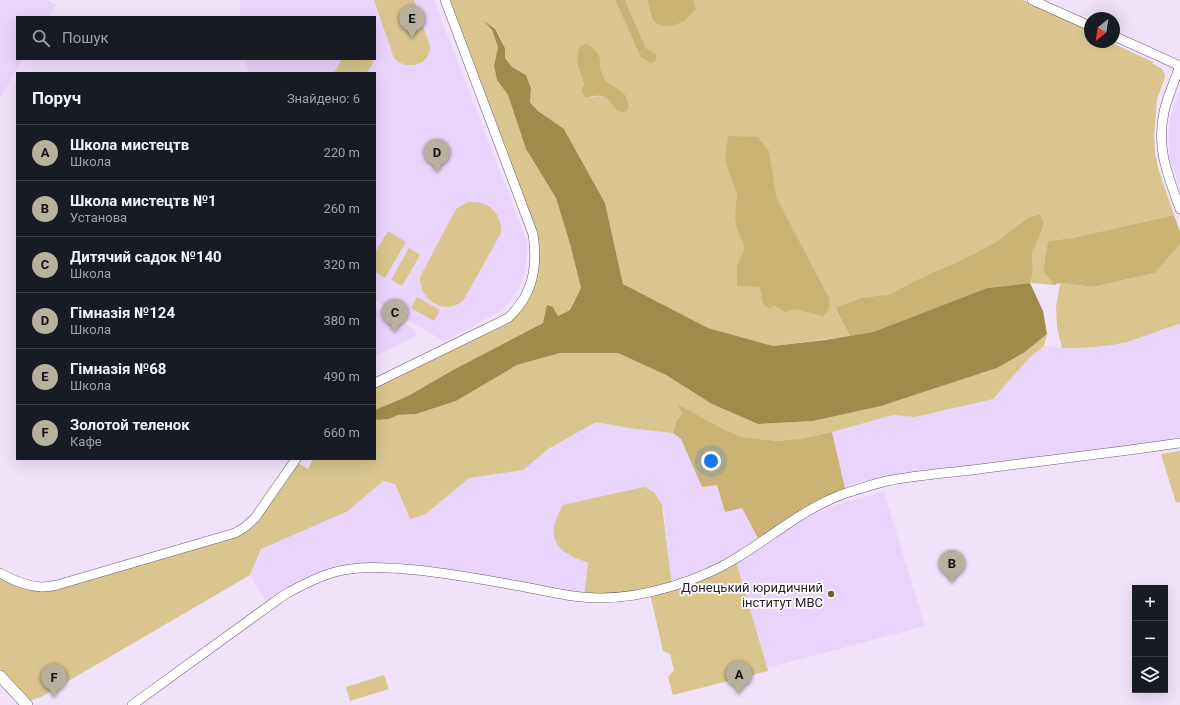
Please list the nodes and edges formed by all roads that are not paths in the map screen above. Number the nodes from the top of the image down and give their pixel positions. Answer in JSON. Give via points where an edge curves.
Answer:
{"nodes":[{"id":1,"x":445,"y":0,"type":"edge"},
{"id":2,"x":1032,"y":0,"type":"edge"},
{"id":3,"x":1084,"y":23,"type":"edge"},
{"id":4,"x":1120,"y":39,"type":"edge"},
{"id":5,"x":1180,"y":66,"type":"edge"},
{"id":6,"x":1180,"y":209,"type":"edge"},
{"id":7,"x":376,"y":383,"type":"edge"},
{"id":8,"x":1180,"y":443,"type":"edge"},
{"id":9,"x":295,"y":460,"type":"edge"},
{"id":10,"x":0,"y":574,"type":"edge"},
{"id":11,"x":0,"y":676,"type":"edge"},
{"id":12,"x":27,"y":705,"type":"edge"},
{"id":13,"x":132,"y":705,"type":"edge"}],
"edges":[{"from":1,"to":7,"type":"street","via":[[533,234],[534,275],[521,304],[508,318]]},
{"from":2,"to":3,"type":"street"},
{"from":4,"to":5,"type":"street"},
{"from":5,"to":6,"type":"street","via":[[1164,112],[1161,136],[1165,167]]},
{"from":8,"to":13,"type":"street","via":[[886,481],[823,502],[736,559],[703,576],[642,594],[584,597],[461,576],[375,567],[336,572],[310,581],[284,595]]},
{"from":9,"to":10,"type":"street","via":[[255,518],[235,533],[57,585],[40,587]]},
{"from":11,"to":12,"type":"main road"}]}
